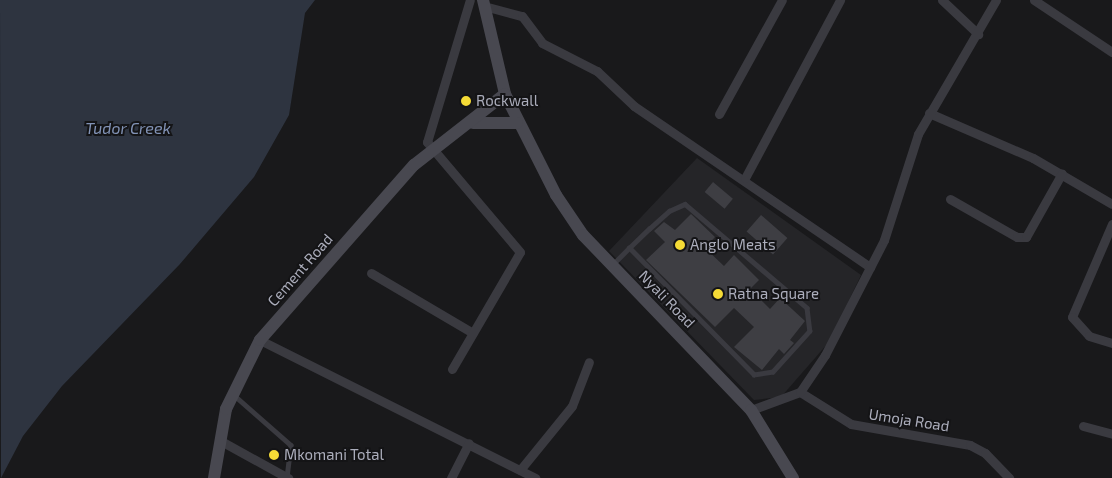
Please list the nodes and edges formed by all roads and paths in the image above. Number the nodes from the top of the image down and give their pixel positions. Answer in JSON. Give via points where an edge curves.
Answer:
{"nodes":[{"id":1,"x":470,"y":0,"type":"edge"},
{"id":2,"x":782,"y":0,"type":"edge"},
{"id":3,"x":840,"y":0,"type":"edge"},
{"id":4,"x":942,"y":0,"type":"edge"},
{"id":5,"x":996,"y":0,"type":"edge"},
{"id":6,"x":1034,"y":0,"type":"edge"},
{"id":7,"x":484,"y":3,"type":"edge"},
{"id":8,"x":978,"y":34,"type":"junction"},
{"id":9,"x":1112,"y":52,"type":"edge"},
{"id":10,"x":505,"y":94,"type":"junction"},
{"id":11,"x":929,"y":113,"type":"junction"},
{"id":12,"x":719,"y":114,"type":"dead end"},
{"id":13,"x":473,"y":123,"type":"junction"},
{"id":14,"x":518,"y":123,"type":"junction"},
{"id":15,"x":431,"y":150,"type":"junction"},
{"id":16,"x":1062,"y":173,"type":"junction"},
{"id":17,"x":744,"y":178,"type":"junction"},
{"id":18,"x":950,"y":199,"type":"dead end"},
{"id":19,"x":1112,"y":204,"type":"edge"},
{"id":20,"x":1112,"y":224,"type":"edge"},
{"id":21,"x":629,"y":248,"type":"junction"},
{"id":22,"x":612,"y":265,"type":"junction"},
{"id":23,"x":870,"y":267,"type":"junction"},
{"id":24,"x":371,"y":273,"type":"dead end"},
{"id":25,"x":472,"y":333,"type":"junction"},
{"id":26,"x":260,"y":340,"type":"junction"},
{"id":27,"x":1112,"y":343,"type":"edge"},
{"id":28,"x":589,"y":362,"type":"dead end"},
{"id":29,"x":452,"y":369,"type":"dead end"},
{"id":30,"x":800,"y":392,"type":"junction"},
{"id":31,"x":232,"y":393,"type":"junction"},
{"id":32,"x":751,"y":410,"type":"junction"},
{"id":33,"x":1083,"y":426,"type":"dead end"},
{"id":34,"x":1112,"y":434,"type":"edge"},
{"id":35,"x":221,"y":441,"type":"junction"},
{"id":36,"x":469,"y":443,"type":"junction"},
{"id":37,"x":520,"y":470,"type":"junction"},
{"id":38,"x":214,"y":478,"type":"edge"},
{"id":39,"x":287,"y":478,"type":"edge"},
{"id":40,"x":451,"y":478,"type":"edge"},
{"id":41,"x":534,"y":478,"type":"edge"},
{"id":42,"x":793,"y":478,"type":"edge"},
{"id":43,"x":1009,"y":478,"type":"edge"}],
"edges":[{"from":1,"to":15,"type":"street","via":[[429,124]]},
{"from":2,"to":12,"type":"street"},
{"from":3,"to":17,"type":"street"},
{"from":4,"to":8,"type":"street"},
{"from":5,"to":8,"type":"street"},
{"from":6,"to":9,"type":"street"},
{"from":7,"to":10,"type":"main road","name":"Nyali Road"},
{"from":7,"to":17,"type":"street","via":[[522,16],[542,43],[597,72],[634,106]]},
{"from":8,"to":11,"type":"street"},
{"from":10,"to":13,"type":"main road","name":"Cement Road"},
{"from":10,"to":14,"type":"main road","name":"Nyali Road"},
{"from":11,"to":16,"type":"street"},
{"from":11,"to":23,"type":"street","via":[[884,240]]},
{"from":13,"to":14,"type":"main road"},
{"from":13,"to":15,"type":"main road","name":"Cement Road"},
{"from":14,"to":22,"type":"main road","name":"Nyali Road","via":[[556,195]]},
{"from":15,"to":25,"type":"street","via":[[520,249]]},
{"from":15,"to":26,"type":"main road","name":"Cement Road"},
{"from":16,"to":18,"type":"street","via":[[1022,238]]},
{"from":16,"to":19,"type":"street"},
{"from":17,"to":23,"type":"street"},
{"from":20,"to":27,"type":"street","via":[[1072,317],[1089,336]]},
{"from":21,"to":21,"type":"lane","via":[[678,204],[694,208],[807,308],[810,332],[773,372],[754,375]]},
{"from":21,"to":22,"type":"lane"},
{"from":22,"to":32,"type":"main road","name":"Nyali Road"},
{"from":23,"to":30,"type":"street","via":[[826,355]]},
{"from":24,"to":25,"type":"street"},
{"from":25,"to":29,"type":"street"},
{"from":26,"to":31,"type":"main road","name":"Cement Road"},
{"from":26,"to":36,"type":"street"},
{"from":28,"to":37,"type":"street","via":[[572,406]]},
{"from":30,"to":32,"type":"street"},
{"from":30,"to":43,"type":"street","name":"Umoja Road","via":[[851,424],[970,445],[985,453]]},
{"from":31,"to":35,"type":"main road","name":"Cement Road"},
{"from":31,"to":39,"type":"lane","via":[[291,445],[294,452]]},
{"from":32,"to":42,"type":"main road","name":"Nyali Road"},
{"from":33,"to":34,"type":"street"},
{"from":35,"to":38,"type":"main road","name":"Cement Road"},
{"from":35,"to":39,"type":"street"},
{"from":36,"to":37,"type":"street"},
{"from":36,"to":40,"type":"street"},
{"from":37,"to":41,"type":"street"}]}
